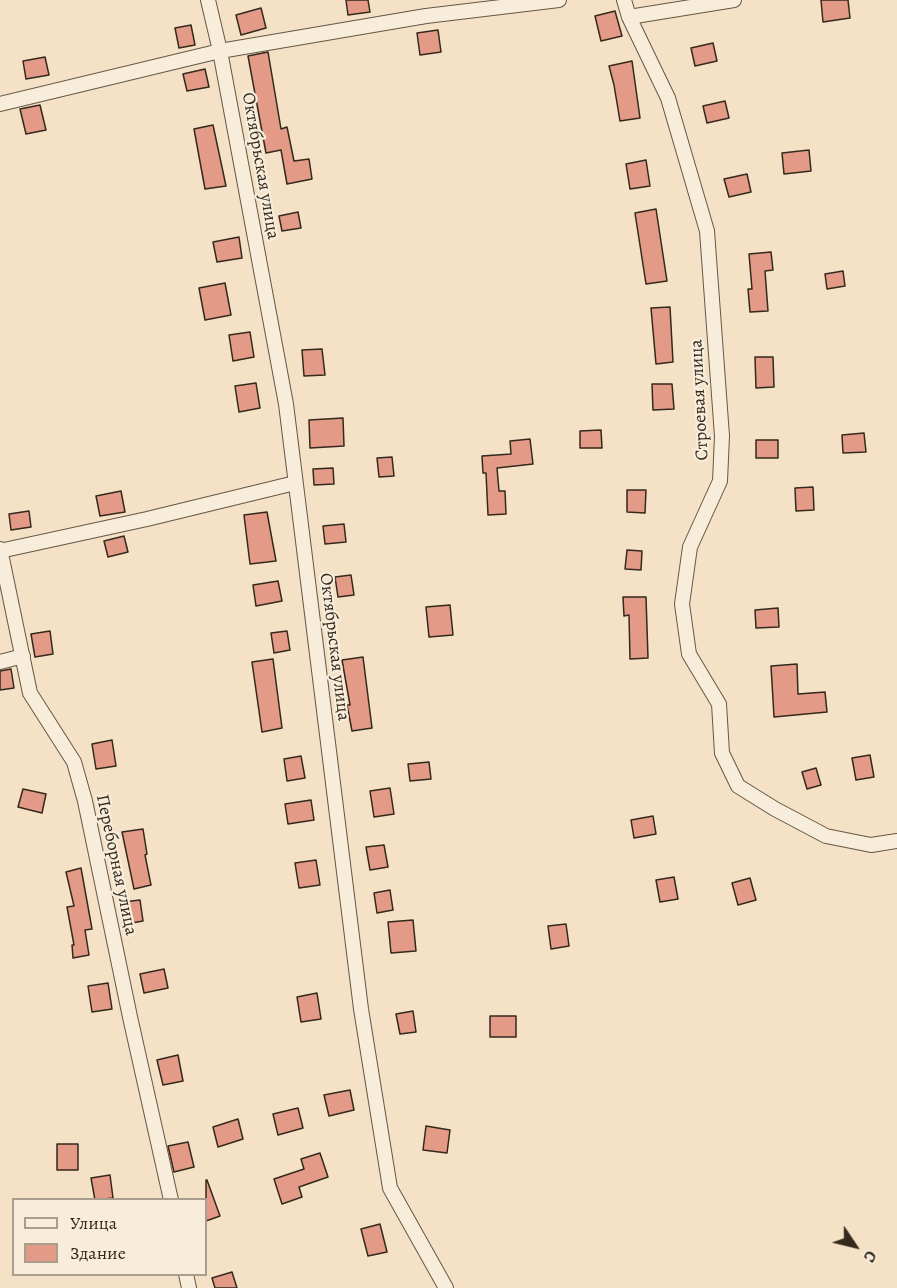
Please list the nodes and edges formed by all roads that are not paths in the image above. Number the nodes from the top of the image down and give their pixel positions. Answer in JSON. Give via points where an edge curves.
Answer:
{"nodes":[{"id":1,"x":208,"y":0,"type":"edge"},
{"id":2,"x":559,"y":0,"type":"edge"},
{"id":3,"x":624,"y":0,"type":"edge"},
{"id":4,"x":734,"y":0,"type":"edge"},
{"id":5,"x":629,"y":17,"type":"junction"},
{"id":6,"x":220,"y":51,"type":"junction"},
{"id":7,"x":0,"y":104,"type":"edge"},
{"id":8,"x":296,"y":483,"type":"junction"},
{"id":9,"x":0,"y":550,"type":"edge"},
{"id":10,"x":23,"y":657,"type":"junction"},
{"id":11,"x":0,"y":662,"type":"edge"},
{"id":12,"x":897,"y":841,"type":"edge"},
{"id":13,"x":171,"y":1198,"type":"edge"},
{"id":14,"x":446,"y":1288,"type":"edge"}],
"edges":[{"from":1,"to":6,"type":"street","name":"Октябрьская улица"},
{"from":2,"to":6,"type":"street","via":[[426,16]]},
{"from":3,"to":5,"type":"street","name":"Строевая улица"},
{"from":4,"to":5,"type":"street"},
{"from":5,"to":12,"type":"street","name":"Строевая улица","via":[[668,98],[707,231],[722,436],[720,481],[690,547],[682,604],[689,654],[719,704],[722,753],[738,786],[825,836],[871,845]]},
{"from":6,"to":7,"type":"street"},
{"from":6,"to":8,"type":"street","name":"Октябрьская улица","via":[[286,404]]},
{"from":8,"to":9,"type":"street"},
{"from":8,"to":14,"type":"street","name":"Октябрьская улица","via":[[361,1009],[390,1188]]},
{"from":9,"to":10,"type":"street","name":"Переборная улица"},
{"from":10,"to":11,"type":"street"},
{"from":10,"to":13,"type":"street","name":"Переборная улица","via":[[30,693],[74,762],[82,791]]}]}
